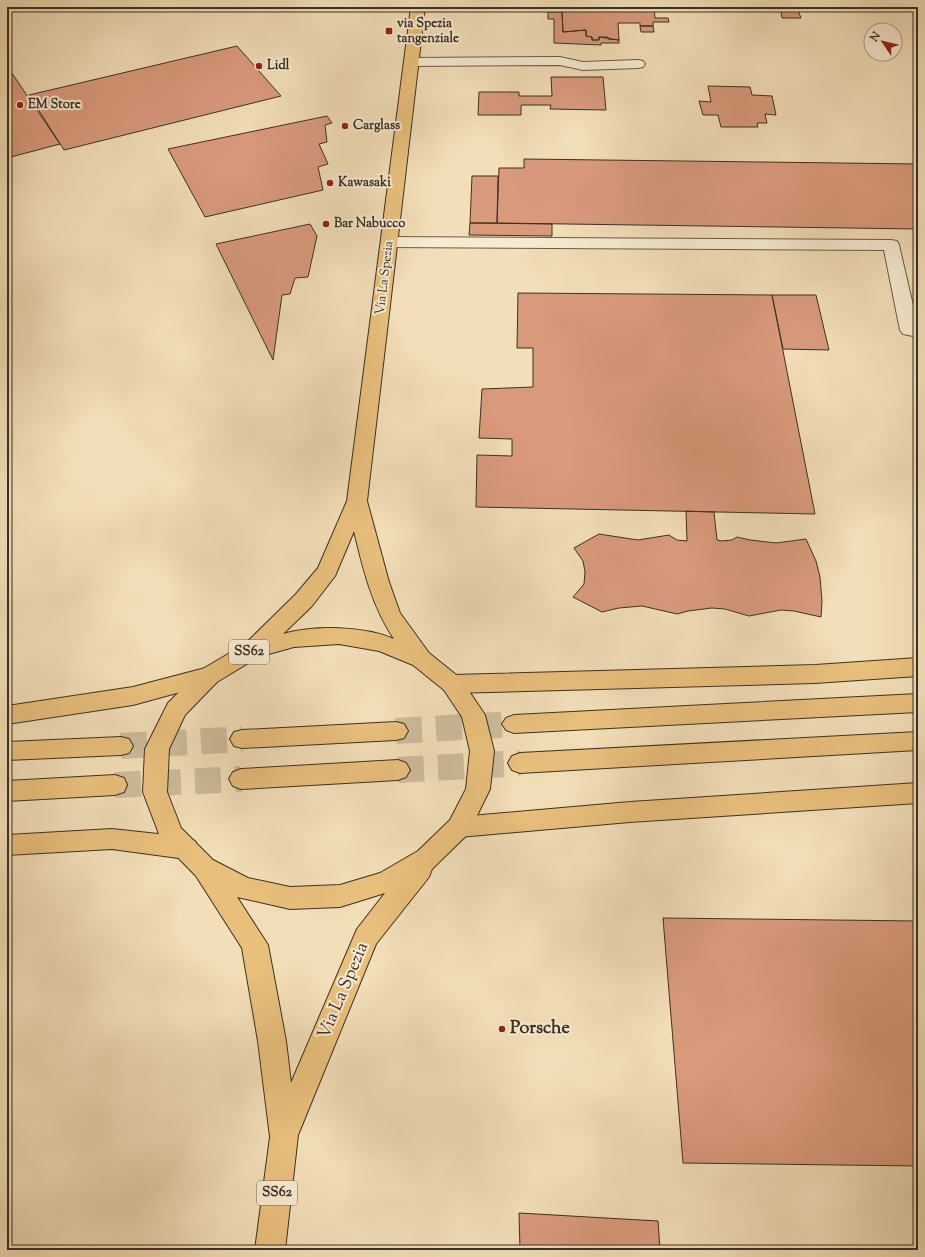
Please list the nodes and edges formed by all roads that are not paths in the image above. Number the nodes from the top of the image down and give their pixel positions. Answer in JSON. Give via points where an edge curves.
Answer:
{"nodes":[{"id":1,"x":418,"y":7,"type":"edge"},
{"id":2,"x":411,"y":62,"type":"junction"},
{"id":3,"x":638,"y":64,"type":"dead end"},
{"id":4,"x":389,"y":242,"type":"junction"},
{"id":5,"x":918,"y":332,"type":"edge"},
{"id":6,"x":357,"y":501,"type":"junction"},
{"id":7,"x":251,"y":651,"type":"junction"},
{"id":8,"x":421,"y":659,"type":"junction"},
{"id":9,"x":918,"y":667,"type":"edge"},
{"id":10,"x":208,"y":676,"type":"junction"},
{"id":11,"x":452,"y":684,"type":"junction"},
{"id":12,"x":918,"y":703,"type":"edge"},
{"id":13,"x":7,"y":715,"type":"edge"},
{"id":14,"x":514,"y":724,"type":"tunnel mouth"},
{"id":15,"x":396,"y":731,"type":"tunnel mouth"},
{"id":16,"x":242,"y":740,"type":"tunnel mouth"},
{"id":17,"x":918,"y":741,"type":"edge"},
{"id":18,"x":121,"y":746,"type":"tunnel mouth"},
{"id":19,"x":7,"y":751,"type":"edge"},
{"id":20,"x":520,"y":763,"type":"tunnel mouth"},
{"id":21,"x":398,"y":770,"type":"tunnel mouth"},
{"id":22,"x":240,"y":779,"type":"tunnel mouth"},
{"id":23,"x":115,"y":786,"type":"tunnel mouth"},
{"id":24,"x":7,"y":792,"type":"edge"},
{"id":25,"x":918,"y":793,"type":"edge"},
{"id":26,"x":459,"y":827,"type":"junction"},
{"id":27,"x":7,"y":845,"type":"edge"},
{"id":28,"x":186,"y":848,"type":"junction"},
{"id":29,"x":427,"y":859,"type":"junction"},
{"id":30,"x":204,"y":868,"type":"junction"},
{"id":31,"x":284,"y":1136,"type":"junction"},
{"id":32,"x":270,"y":1250,"type":"edge"}],
"edges":[{"from":1,"to":2,"type":"main road","name":"Via La Spezia","number":"SS62"},
{"from":2,"to":3,"type":"lane","via":[[560,61],[583,66]]},
{"from":2,"to":4,"type":"main road","name":"Via La Spezia","number":"SS62"},
{"from":4,"to":5,"type":"lane","via":[[891,245],[909,330]]},
{"from":4,"to":6,"type":"main road","name":"Via La Spezia","number":"SS62"},
{"from":6,"to":7,"type":"main road","name":"Via La Spezia","number":"SS62","via":[[327,571],[304,600]]},
{"from":6,"to":8,"type":"main road","name":"Via La Spezia","number":"SS62","via":[[371,561],[388,609]]},
{"from":7,"to":8,"type":"main road","name":"Via La Spezia","number":"SS62","via":[[294,639],[339,636],[382,643]]},
{"from":7,"to":10,"type":"main road","name":"Via La Spezia","number":"SS62"},
{"from":8,"to":11,"type":"main road","name":"Via La Spezia","number":"SS62"},
{"from":9,"to":11,"type":"main road","via":[[815,674]]},
{"from":10,"to":13,"type":"main road","via":[[133,696]]},
{"from":10,"to":28,"type":"main road","name":"Via La Spezia","number":"SS62","via":[[176,709],[157,749],[155,792],[171,834]]},
{"from":11,"to":26,"type":"main road","name":"Via La Spezia","number":"SS62","via":[[473,715],[482,751],[478,789]]},
{"from":12,"to":14,"type":"main road"},
{"from":15,"to":16,"type":"main road"},
{"from":17,"to":20,"type":"main road"},
{"from":18,"to":19,"type":"main road"},
{"from":21,"to":22,"type":"main road"},
{"from":23,"to":24,"type":"main road"},
{"from":25,"to":26,"type":"main road","via":[[630,812]]},
{"from":26,"to":29,"type":"main road","name":"Via La Spezia","number":"SS62"},
{"from":27,"to":28,"type":"main road","via":[[112,838]]},
{"from":28,"to":30,"type":"main road","name":"Via La Spezia","number":"SS62"},
{"from":29,"to":30,"type":"main road","name":"Via La Spezia","number":"SS62","via":[[387,882],[340,896],[290,898],[244,888]]},
{"from":29,"to":31,"type":"main road","name":"Via La Spezia","via":[[366,937]]},
{"from":30,"to":31,"type":"main road","name":"Via La Spezia","via":[[255,945],[272,1041]]},
{"from":31,"to":32,"type":"main road","name":"Via La Spezia","number":"SS62"}]}
